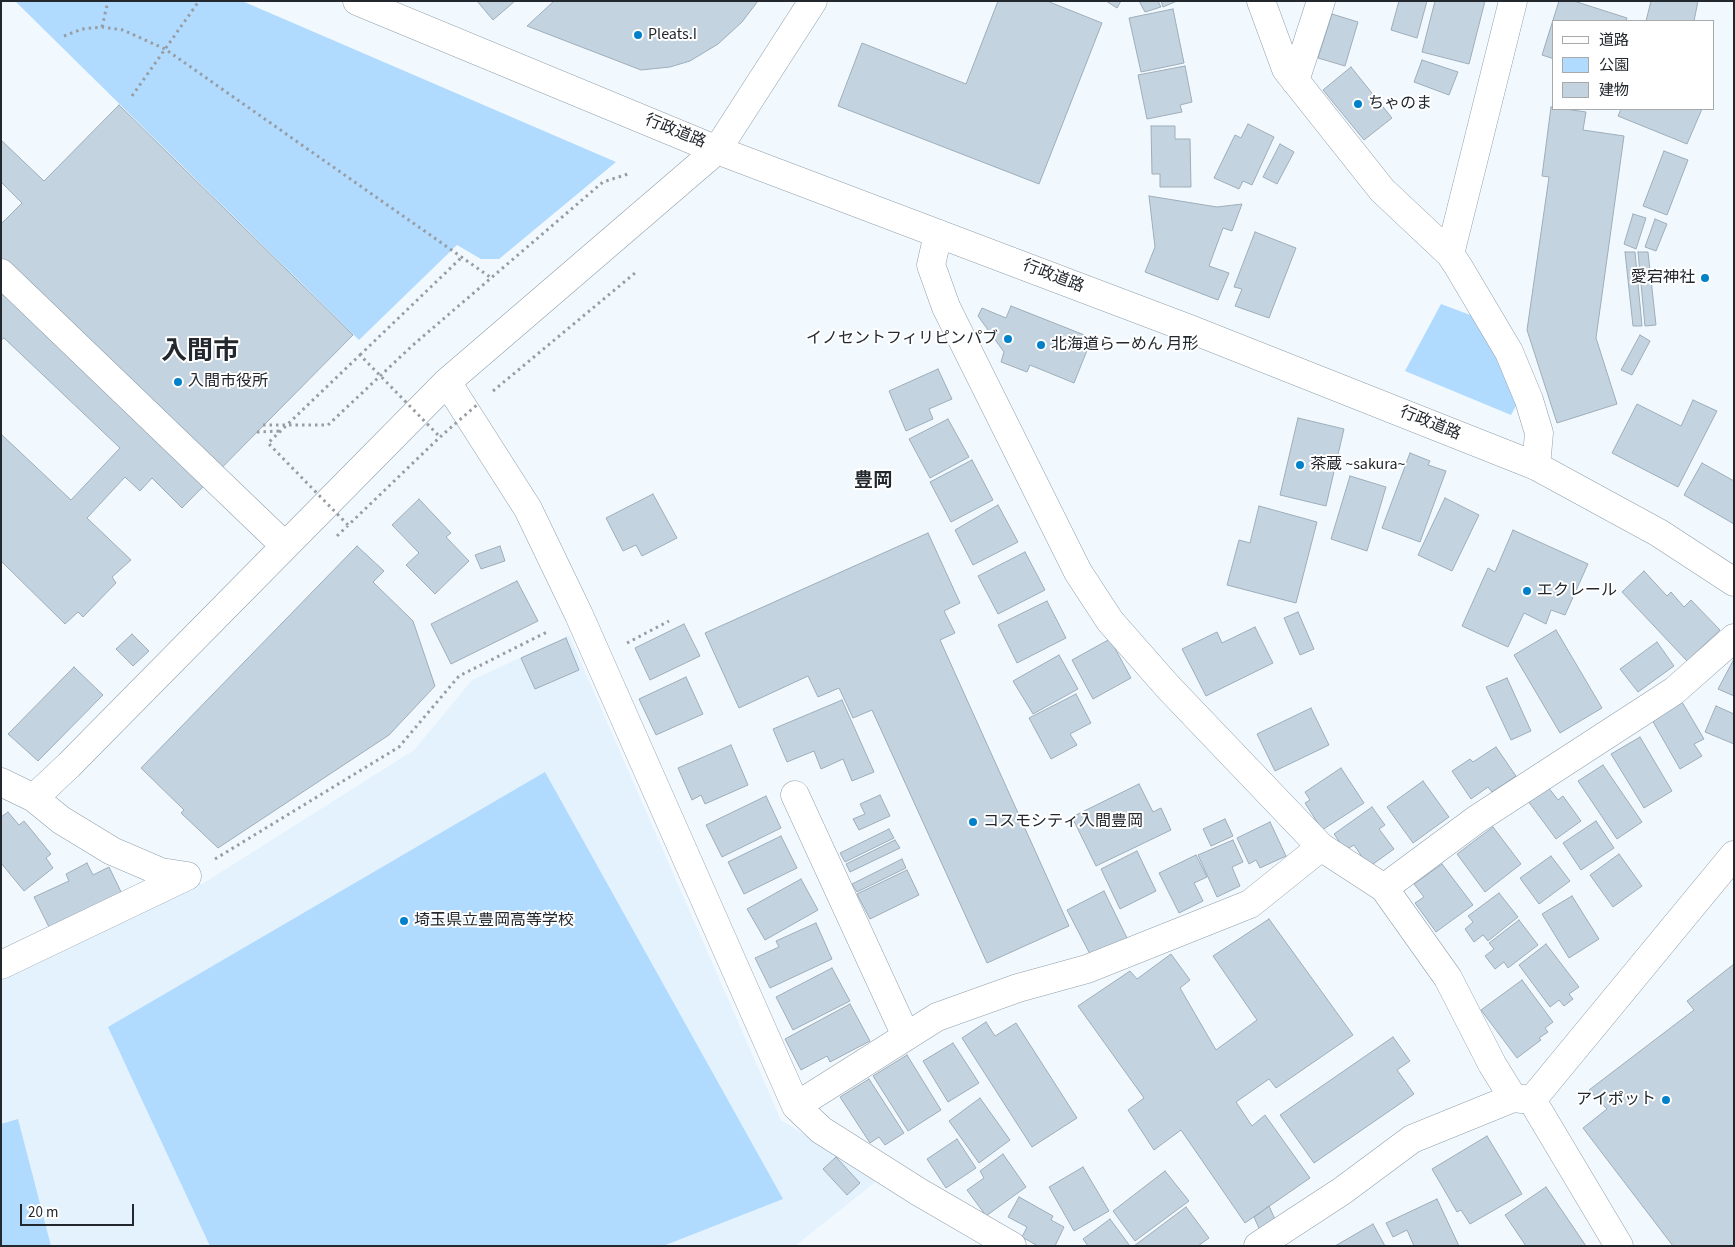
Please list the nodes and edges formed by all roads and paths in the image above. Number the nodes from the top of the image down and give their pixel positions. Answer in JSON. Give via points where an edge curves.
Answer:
{"nodes":[{"id":1,"x":108,"y":1,"type":"edge"},
{"id":2,"x":198,"y":1,"type":"edge"},
{"id":3,"x":357,"y":1,"type":"edge"},
{"id":4,"x":813,"y":1,"type":"edge"},
{"id":5,"x":1260,"y":1,"type":"edge"},
{"id":6,"x":1321,"y":1,"type":"edge"},
{"id":7,"x":1513,"y":1,"type":"edge"},
{"id":8,"x":102,"y":27,"type":"junction"},
{"id":9,"x":64,"y":36,"type":"dead end"},
{"id":10,"x":165,"y":49,"type":"junction"},
{"id":11,"x":1295,"y":81,"type":"junction"},
{"id":12,"x":132,"y":96,"type":"dead end"},
{"id":13,"x":717,"y":150,"type":"junction"},
{"id":14,"x":631,"y":173,"type":"dead end"},
{"id":15,"x":938,"y":234,"type":"junction"},
{"id":16,"x":1450,"y":254,"type":"junction"},
{"id":17,"x":462,"y":257,"type":"junction"},
{"id":18,"x":1,"y":273,"type":"edge"},
{"id":19,"x":635,"y":273,"type":"dead end"},
{"id":20,"x":490,"y":277,"type":"junction"},
{"id":21,"x":360,"y":355,"type":"junction"},
{"id":22,"x":447,"y":382,"type":"junction"},
{"id":23,"x":263,"y":425,"type":"dead end"},
{"id":24,"x":281,"y":430,"type":"junction"},
{"id":25,"x":256,"y":432,"type":"dead end"},
{"id":26,"x":440,"y":437,"type":"junction"},
{"id":27,"x":1536,"y":466,"type":"junction"},
{"id":28,"x":348,"y":525,"type":"junction"},
{"id":29,"x":337,"y":536,"type":"dead end"},
{"id":30,"x":285,"y":546,"type":"junction"},
{"id":31,"x":1734,"y":582,"type":"edge"},
{"id":32,"x":579,"y":615,"type":"junction"},
{"id":33,"x":669,"y":621,"type":"dead end"},
{"id":34,"x":1734,"y":638,"type":"edge"},
{"id":35,"x":598,"y":657,"type":"junction"},
{"id":36,"x":1,"y":782,"type":"edge"},
{"id":37,"x":795,"y":795,"type":"dead end"},
{"id":38,"x":34,"y":798,"type":"junction"},
{"id":39,"x":1321,"y":846,"type":"junction"},
{"id":40,"x":1734,"y":855,"type":"edge"},
{"id":41,"x":187,"y":876,"type":"junction"},
{"id":42,"x":1384,"y":888,"type":"junction"},
{"id":43,"x":1,"y":965,"type":"edge"},
{"id":44,"x":906,"y":1036,"type":"junction"},
{"id":45,"x":1523,"y":1099,"type":"junction"},
{"id":46,"x":796,"y":1106,"type":"junction"},
{"id":47,"x":1012,"y":1246,"type":"edge"},
{"id":48,"x":1258,"y":1246,"type":"edge"},
{"id":49,"x":1619,"y":1246,"type":"edge"}],
"edges":[{"from":1,"to":8,"type":"path"},
{"from":2,"to":10,"type":"path"},
{"from":3,"to":13,"type":"main road","name":"行政道路"},
{"from":4,"to":13,"type":"main road"},
{"from":5,"to":11,"type":"main road","via":[[1286,69]]},
{"from":6,"to":11,"type":"main road"},
{"from":7,"to":16,"type":"main road"},
{"from":8,"to":9,"type":"path","via":[[82,29]]},
{"from":8,"to":10,"type":"path","via":[[123,30]]},
{"from":10,"to":12,"type":"path"},
{"from":10,"to":17,"type":"path"},
{"from":11,"to":16,"type":"main road","via":[[1382,190]]},
{"from":13,"to":15,"type":"main road","name":"行政道路"},
{"from":13,"to":22,"type":"main road"},
{"from":14,"to":20,"type":"path","via":[[603,182]]},
{"from":15,"to":27,"type":"main road","name":"行政道路","via":[[1190,329]]},
{"from":15,"to":39,"type":"main road","via":[[931,265],[946,307],[1078,572],[1110,622],[1149,666]]},
{"from":16,"to":27,"type":"main road","via":[[1509,352],[1529,400],[1539,433]]},
{"from":17,"to":20,"type":"path"},
{"from":17,"to":21,"type":"path"},
{"from":18,"to":30,"type":"main road"},
{"from":19,"to":26,"type":"path","bridge":true},
{"from":20,"to":23,"type":"path","via":[[328,425]]},
{"from":21,"to":24,"type":"path","bridge":true},
{"from":21,"to":26,"type":"path","bridge":true},
{"from":22,"to":30,"type":"main road"},
{"from":22,"to":32,"type":"main road","via":[[528,509]]},
{"from":24,"to":25,"type":"path"},
{"from":24,"to":28,"type":"path","bridge":true,"via":[[268,444]]},
{"from":26,"to":28,"type":"path","bridge":true},
{"from":27,"to":31,"type":"main road","name":"行政道路","via":[[1659,533]]},
{"from":28,"to":29,"type":"path","bridge":true},
{"from":30,"to":38,"type":"main road"},
{"from":32,"to":35,"type":"main road"},
{"from":32,"to":41,"type":"path","via":[[459,676],[399,748]]},
{"from":33,"to":35,"type":"path"},
{"from":34,"to":42,"type":"main road","via":[[1674,691],[1477,819]]},
{"from":35,"to":46,"type":"main road"},
{"from":36,"to":38,"type":"main road"},
{"from":37,"to":44,"type":"main road"},
{"from":38,"to":41,"type":"main road","via":[[61,820],[112,851],[161,872]]},
{"from":39,"to":42,"type":"main road"},
{"from":39,"to":44,"type":"main road","via":[[1250,904],[1087,969],[1018,988],[937,1017]]},
{"from":40,"to":45,"type":"main road"},
{"from":41,"to":43,"type":"main road"},
{"from":42,"to":45,"type":"main road","via":[[1448,978],[1492,1064]]},
{"from":44,"to":46,"type":"main road"},
{"from":45,"to":48,"type":"main road","via":[[1412,1139],[1342,1191]]},
{"from":45,"to":49,"type":"main road"},
{"from":46,"to":47,"type":"main road","via":[[821,1130]]}]}
